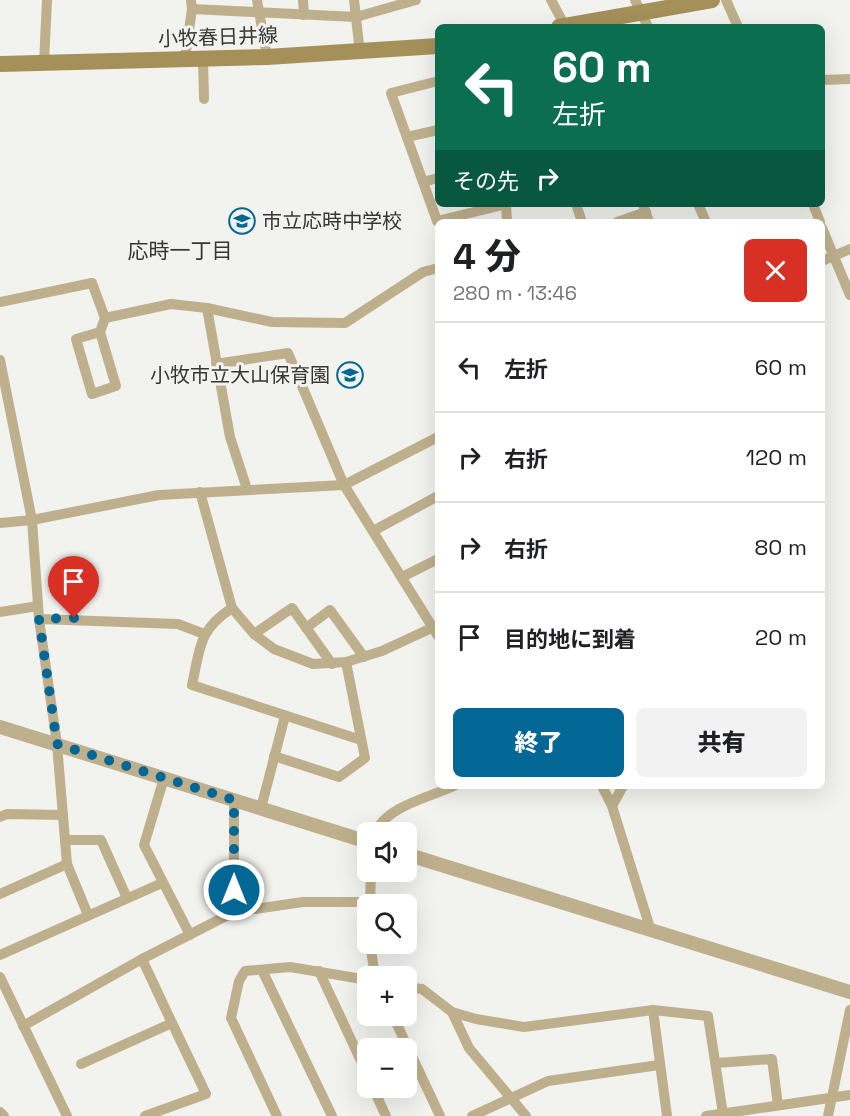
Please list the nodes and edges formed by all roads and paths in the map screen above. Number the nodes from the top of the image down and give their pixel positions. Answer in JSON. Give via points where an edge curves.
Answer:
{"nodes":[{"id":1,"x":47,"y":0,"type":"edge"},
{"id":2,"x":257,"y":0,"type":"edge"},
{"id":3,"x":303,"y":0,"type":"edge"},
{"id":4,"x":354,"y":0,"type":"edge"},
{"id":5,"x":416,"y":0,"type":"edge"},
{"id":6,"x":552,"y":0,"type":"edge"},
{"id":7,"x":712,"y":0,"type":"edge"},
{"id":8,"x":726,"y":0,"type":"edge"},
{"id":9,"x":191,"y":4,"type":"edge"},
{"id":10,"x":642,"y":13,"type":"edge"},
{"id":11,"x":260,"y":14,"type":"junction"},
{"id":12,"x":304,"y":15,"type":"junction"},
{"id":13,"x":356,"y":17,"type":"junction"},
{"id":14,"x":561,"y":24,"type":"edge"},
{"id":15,"x":574,"y":24,"type":"edge"},
{"id":16,"x":737,"y":24,"type":"edge"},
{"id":17,"x":435,"y":46,"type":"edge"},
{"id":18,"x":360,"y":52,"type":"junction"},
{"id":19,"x":267,"y":57,"type":"junction"},
{"id":20,"x":202,"y":58,"type":"junction"},
{"id":21,"x":185,"y":59,"type":"junction"},
{"id":22,"x":44,"y":63,"type":"junction"},
{"id":23,"x":0,"y":64,"type":"edge"},
{"id":24,"x":850,"y":79,"type":"edge"},
{"id":25,"x":825,"y":80,"type":"edge"},
{"id":26,"x":435,"y":82,"type":"edge"},
{"id":27,"x":204,"y":99,"type":"dead end"},
{"id":28,"x":435,"y":131,"type":"edge"},
{"id":29,"x":407,"y":137,"type":"junction"},
{"id":30,"x":435,"y":179,"type":"edge"},
{"id":31,"x":423,"y":182,"type":"junction"},
{"id":32,"x":494,"y":207,"type":"edge"},
{"id":33,"x":646,"y":213,"type":"edge"},
{"id":34,"x":436,"y":219,"type":"edge"},
{"id":35,"x":445,"y":219,"type":"edge"},
{"id":36,"x":626,"y":219,"type":"edge"},
{"id":37,"x":825,"y":235,"type":"edge"},
{"id":38,"x":850,"y":249,"type":"edge"},
{"id":39,"x":833,"y":255,"type":"junction"},
{"id":40,"x":825,"y":259,"type":"edge"},
{"id":41,"x":435,"y":269,"type":"edge"},
{"id":42,"x":850,"y":295,"type":"edge"},
{"id":43,"x":0,"y":302,"type":"edge"},
{"id":44,"x":207,"y":308,"type":"junction"},
{"id":45,"x":105,"y":318,"type":"junction"},
{"id":46,"x":100,"y":332,"type":"junction"},
{"id":47,"x":0,"y":360,"type":"edge"},
{"id":48,"x":216,"y":364,"type":"junction"},
{"id":49,"x":4,"y":401,"type":"edge"},
{"id":50,"x":435,"y":439,"type":"edge"},
{"id":51,"x":344,"y":485,"type":"junction"},
{"id":52,"x":247,"y":489,"type":"junction"},
{"id":53,"x":200,"y":492,"type":"junction"},
{"id":54,"x":435,"y":498,"type":"edge"},
{"id":55,"x":32,"y":520,"type":"junction"},
{"id":56,"x":0,"y":524,"type":"edge"},
{"id":57,"x":373,"y":531,"type":"junction"},
{"id":58,"x":435,"y":561,"type":"edge"},
{"id":59,"x":402,"y":578,"type":"junction"},
{"id":60,"x":38,"y":606,"type":"junction"},
{"id":61,"x":232,"y":609,"type":"junction"},
{"id":62,"x":0,"y":612,"type":"edge"},
{"id":63,"x":39,"y":619,"type":"junction"},
{"id":64,"x":435,"y":626,"type":"edge"},
{"id":65,"x":306,"y":628,"type":"junction"},
{"id":66,"x":435,"y":630,"type":"edge"},
{"id":67,"x":204,"y":634,"type":"junction"},
{"id":68,"x":254,"y":634,"type":"junction"},
{"id":69,"x":364,"y":657,"type":"junction"},
{"id":70,"x":346,"y":662,"type":"junction"},
{"id":71,"x":332,"y":664,"type":"junction"},
{"id":72,"x":285,"y":716,"type":"junction"},
{"id":73,"x":0,"y":727,"type":"edge"},
{"id":74,"x":361,"y":740,"type":"junction"},
{"id":75,"x":57,"y":744,"type":"junction"},
{"id":76,"x":274,"y":756,"type":"junction"},
{"id":77,"x":164,"y":778,"type":"junction"},
{"id":78,"x":447,"y":789,"type":"edge"},
{"id":79,"x":604,"y":789,"type":"edge"},
{"id":80,"x":621,"y":789,"type":"edge"},
{"id":81,"x":234,"y":800,"type":"junction"},
{"id":82,"x":612,"y":806,"type":"junction"},
{"id":83,"x":261,"y":808,"type":"junction"},
{"id":84,"x":63,"y":815,"type":"junction"},
{"id":85,"x":0,"y":817,"type":"edge"},
{"id":86,"x":380,"y":822,"type":"edge"},
{"id":87,"x":357,"y":839,"type":"edge"},
{"id":88,"x":66,"y":840,"type":"junction"},
{"id":89,"x":417,"y":857,"type":"edge"},
{"id":90,"x":67,"y":864,"type":"junction"},
{"id":91,"x":162,"y":883,"type":"junction"},
{"id":92,"x":0,"y":894,"type":"edge"},
{"id":93,"x":127,"y":898,"type":"junction"},
{"id":94,"x":357,"y":903,"type":"edge"},
{"id":95,"x":234,"y":912,"type":"junction"},
{"id":96,"x":88,"y":915,"type":"junction"},
{"id":97,"x":651,"y":931,"type":"junction"},
{"id":98,"x":190,"y":935,"type":"junction"},
{"id":99,"x":0,"y":955,"type":"edge"},
{"id":100,"x":142,"y":959,"type":"junction"},
{"id":101,"x":262,"y":970,"type":"junction"},
{"id":102,"x":319,"y":971,"type":"junction"},
{"id":103,"x":0,"y":977,"type":"edge"},
{"id":104,"x":357,"y":978,"type":"edge"},
{"id":105,"x":417,"y":988,"type":"edge"},
{"id":106,"x":850,"y":992,"type":"edge"},
{"id":107,"x":653,"y":1010,"type":"junction"},
{"id":108,"x":850,"y":1010,"type":"edge"},
{"id":109,"x":452,"y":1012,"type":"junction"},
{"id":110,"x":172,"y":1023,"type":"junction"},
{"id":111,"x":23,"y":1026,"type":"junction"},
{"id":112,"x":398,"y":1026,"type":"edge"},
{"id":113,"x":357,"y":1052,"type":"edge"},
{"id":114,"x":717,"y":1062,"type":"junction"},
{"id":115,"x":81,"y":1064,"type":"dead end"},
{"id":116,"x":659,"y":1065,"type":"junction"},
{"id":117,"x":850,"y":1095,"type":"edge"},
{"id":118,"x":831,"y":1097,"type":"junction"},
{"id":119,"x":378,"y":1098,"type":"edge"},
{"id":120,"x":511,"y":1098,"type":"junction"},
{"id":121,"x":778,"y":1105,"type":"junction"},
{"id":122,"x":0,"y":1112,"type":"edge"},
{"id":123,"x":723,"y":1114,"type":"junction"},
{"id":124,"x":3,"y":1116,"type":"edge"},
{"id":125,"x":67,"y":1116,"type":"edge"},
{"id":126,"x":145,"y":1116,"type":"edge"},
{"id":127,"x":278,"y":1116,"type":"edge"},
{"id":128,"x":332,"y":1116,"type":"edge"},
{"id":129,"x":386,"y":1116,"type":"edge"},
{"id":130,"x":440,"y":1116,"type":"edge"},
{"id":131,"x":472,"y":1116,"type":"edge"},
{"id":132,"x":526,"y":1116,"type":"edge"},
{"id":133,"x":667,"y":1116,"type":"edge"},
{"id":134,"x":706,"y":1116,"type":"edge"},
{"id":135,"x":828,"y":1116,"type":"edge"}],
"edges":[{"from":1,"to":22,"type":"street"},
{"from":2,"to":11,"type":"street"},
{"from":3,"to":12,"type":"street"},
{"from":4,"to":13,"type":"street"},
{"from":5,"to":13,"type":"street"},
{"from":6,"to":14,"type":"street"},
{"from":7,"to":10,"type":"main road"},
{"from":8,"to":16,"type":"street"},
{"from":9,"to":11,"type":"street"},
{"from":9,"to":21,"type":"street"},
{"from":10,"to":15,"type":"main road"},
{"from":11,"to":12,"type":"street"},
{"from":11,"to":19,"type":"street"},
{"from":12,"to":13,"type":"street"},
{"from":13,"to":18,"type":"street"},
{"from":17,"to":18,"type":"main road","name":"小牧春日井線"},
{"from":18,"to":19,"type":"main road","name":"小牧春日井線"},
{"from":19,"to":20,"type":"main road","name":"小牧春日井線"},
{"from":20,"to":21,"type":"main road","name":"小牧春日井線"},
{"from":20,"to":27,"type":"street"},
{"from":21,"to":22,"type":"main road","name":"小牧春日井線"},
{"from":22,"to":23,"type":"main road","name":"小牧春日井線"},
{"from":24,"to":25,"type":"street"},
{"from":26,"to":29,"type":"street","via":[[392,93]]},
{"from":28,"to":29,"type":"street"},
{"from":29,"to":31,"type":"street"},
{"from":30,"to":31,"type":"street"},
{"from":31,"to":34,"type":"street"},
{"from":32,"to":35,"type":"street"},
{"from":33,"to":36,"type":"street"},
{"from":37,"to":39,"type":"street"},
{"from":38,"to":39,"type":"street"},
{"from":39,"to":40,"type":"street"},
{"from":39,"to":42,"type":"street"},
{"from":41,"to":44,"type":"street","via":[[423,272],[345,322],[272,322]]},
{"from":43,"to":45,"type":"street","via":[[92,283]]},
{"from":44,"to":45,"type":"street","via":[[171,304]]},
{"from":44,"to":48,"type":"street"},
{"from":45,"to":46,"type":"street"},
{"from":46,"to":46,"type":"street","via":[[76,339],[92,393],[116,386]]},
{"from":47,"to":49,"type":"street"},
{"from":48,"to":51,"type":"street","via":[[288,353]]},
{"from":48,"to":52,"type":"street","via":[[230,437]]},
{"from":49,"to":55,"type":"street"},
{"from":50,"to":51,"type":"street"},
{"from":51,"to":52,"type":"street"},
{"from":51,"to":57,"type":"street"},
{"from":52,"to":53,"type":"street"},
{"from":53,"to":55,"type":"street","via":[[159,495]]},
{"from":53,"to":61,"type":"street"},
{"from":54,"to":57,"type":"street"},
{"from":55,"to":56,"type":"street"},
{"from":55,"to":60,"type":"street"},
{"from":57,"to":59,"type":"street"},
{"from":58,"to":59,"type":"street"},
{"from":59,"to":64,"type":"street"},
{"from":60,"to":62,"type":"street"},
{"from":60,"to":63,"type":"street"},
{"from":61,"to":67,"type":"street"},
{"from":61,"to":68,"type":"street"},
{"from":63,"to":67,"type":"street","via":[[178,624]]},
{"from":63,"to":75,"type":"street"},
{"from":65,"to":68,"type":"street","via":[[292,608]]},
{"from":65,"to":69,"type":"street","via":[[330,610]]},
{"from":65,"to":71,"type":"street"},
{"from":66,"to":69,"type":"street"},
{"from":67,"to":72,"type":"street","via":[[192,685]]},
{"from":68,"to":71,"type":"street","via":[[294,658]]},
{"from":69,"to":70,"type":"street"},
{"from":70,"to":71,"type":"street"},
{"from":70,"to":74,"type":"street"},
{"from":72,"to":74,"type":"street"},
{"from":72,"to":76,"type":"street"},
{"from":73,"to":75,"type":"street"},
{"from":74,"to":76,"type":"street","via":[[365,758],[339,777]]},
{"from":75,"to":77,"type":"street"},
{"from":75,"to":84,"type":"street"},
{"from":76,"to":83,"type":"street"},
{"from":77,"to":81,"type":"street"},
{"from":77,"to":91,"type":"street","via":[[144,845]]},
{"from":78,"to":86,"type":"street","via":[[389,813]]},
{"from":79,"to":82,"type":"street"},
{"from":80,"to":82,"type":"street"},
{"from":81,"to":83,"type":"street"},
{"from":81,"to":95,"type":"street"},
{"from":82,"to":97,"type":"street"},
{"from":83,"to":87,"type":"street"},
{"from":84,"to":85,"type":"street"},
{"from":84,"to":88,"type":"street"},
{"from":88,"to":90,"type":"street"},
{"from":88,"to":93,"type":"street","via":[[101,840]]},
{"from":89,"to":97,"type":"street"},
{"from":90,"to":92,"type":"street"},
{"from":90,"to":96,"type":"street"},
{"from":91,"to":93,"type":"street"},
{"from":91,"to":98,"type":"street"},
{"from":93,"to":96,"type":"street"},
{"from":94,"to":95,"type":"street","via":[[303,902]]},
{"from":95,"to":98,"type":"street"},
{"from":96,"to":99,"type":"street"},
{"from":97,"to":106,"type":"street"},
{"from":98,"to":100,"type":"street"},
{"from":100,"to":110,"type":"street"},
{"from":100,"to":111,"type":"street"},
{"from":101,"to":102,"type":"street"},
{"from":101,"to":127,"type":"street","via":[[244,971],[231,1018]]},
{"from":101,"to":128,"type":"street"},
{"from":102,"to":104,"type":"street"},
{"from":102,"to":113,"type":"street"},
{"from":103,"to":111,"type":"street"},
{"from":105,"to":109,"type":"street"},
{"from":107,"to":109,"type":"street","via":[[524,1027]]},
{"from":107,"to":114,"type":"street","via":[[708,1016]]},
{"from":107,"to":116,"type":"street"},
{"from":108,"to":118,"type":"street"},
{"from":109,"to":120,"type":"street","via":[[469,1048]]},
{"from":110,"to":115,"type":"street"},
{"from":110,"to":126,"type":"street","via":[[206,1094]]},
{"from":111,"to":125,"type":"street"},
{"from":112,"to":130,"type":"street"},
{"from":114,"to":121,"type":"street","via":[[772,1059]]},
{"from":114,"to":123,"type":"street"},
{"from":116,"to":120,"type":"street","via":[[548,1081]]},
{"from":116,"to":133,"type":"street"},
{"from":117,"to":118,"type":"street"},
{"from":118,"to":121,"type":"street"},
{"from":118,"to":135,"type":"street"},
{"from":119,"to":129,"type":"street"},
{"from":120,"to":131,"type":"street"},
{"from":120,"to":132,"type":"street"},
{"from":121,"to":123,"type":"street"},
{"from":122,"to":124,"type":"street"},
{"from":123,"to":134,"type":"street"}]}
